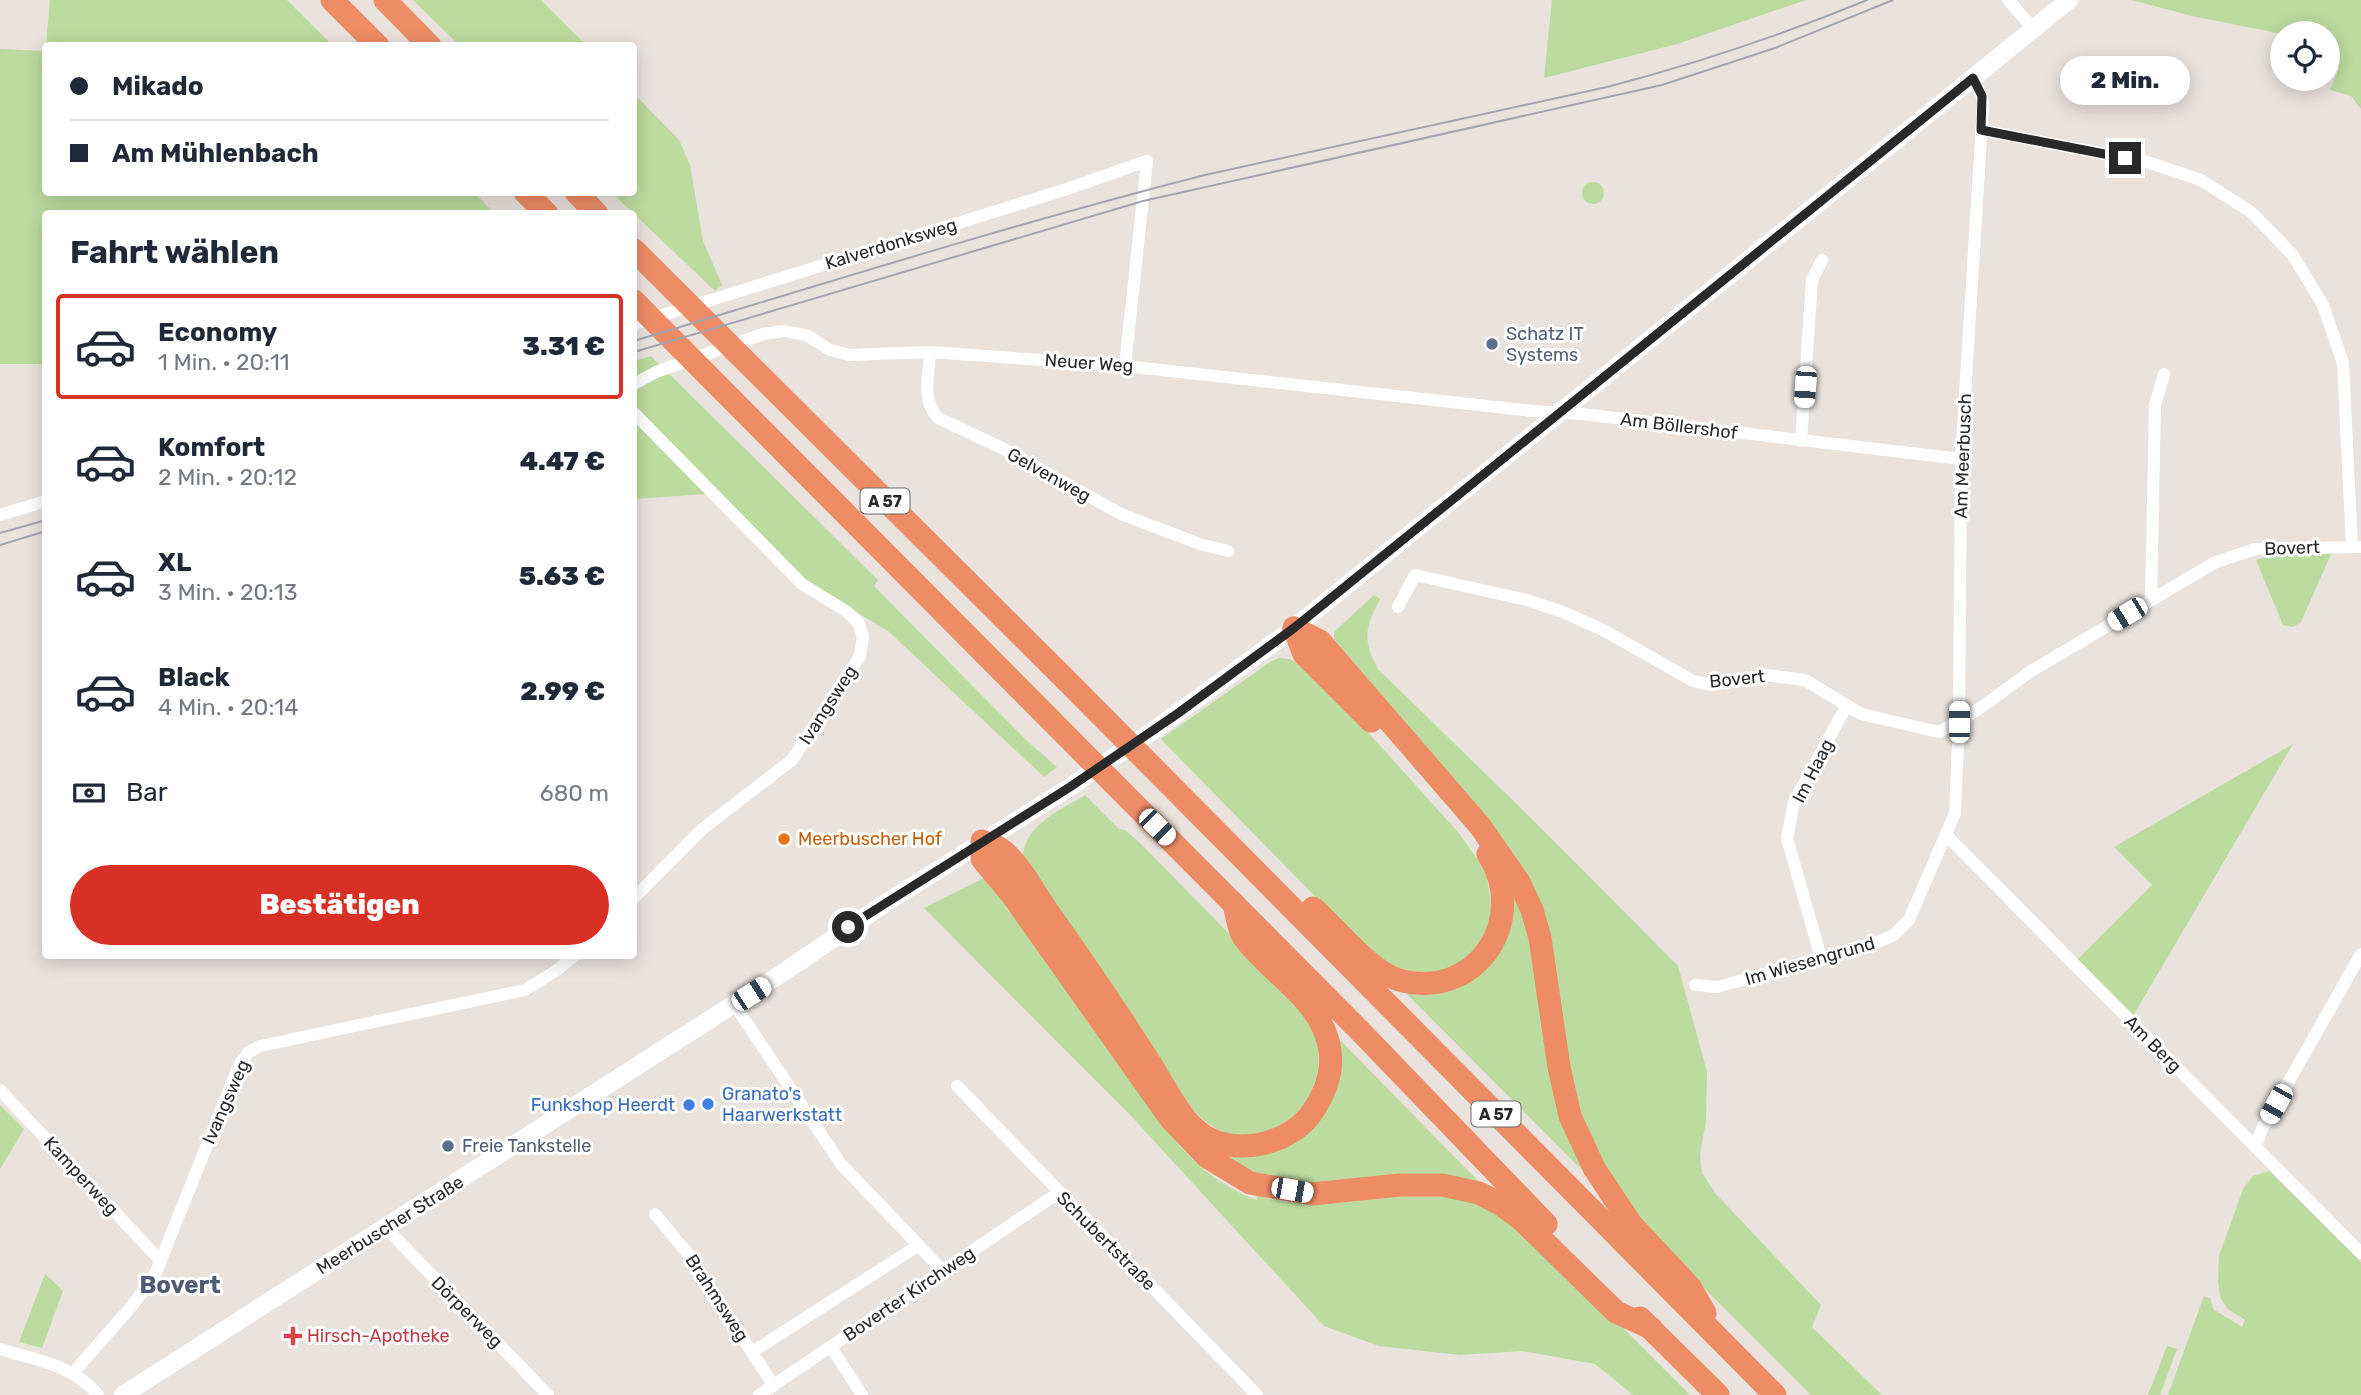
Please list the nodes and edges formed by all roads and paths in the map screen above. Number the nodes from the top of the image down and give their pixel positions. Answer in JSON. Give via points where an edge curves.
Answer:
{"nodes":[{"id":1,"x":332,"y":0,"type":"edge"},
{"id":2,"x":385,"y":0,"type":"edge"},
{"id":3,"x":2008,"y":0,"type":"edge"},
{"id":4,"x":2069,"y":0,"type":"edge"},
{"id":5,"x":2034,"y":29,"type":"junction"},
{"id":6,"x":374,"y":42,"type":"edge"},
{"id":7,"x":426,"y":42,"type":"edge"},
{"id":8,"x":1973,"y":78,"type":"junction"},
{"id":9,"x":1981,"y":130,"type":"junction"},
{"id":10,"x":530,"y":196,"type":"edge"},
{"id":11,"x":580,"y":196,"type":"edge"},
{"id":12,"x":543,"y":210,"type":"edge"},
{"id":13,"x":593,"y":210,"type":"edge"},
{"id":14,"x":637,"y":253,"type":"edge"},
{"id":15,"x":1822,"y":260,"type":"dead end"},
{"id":16,"x":637,"y":303,"type":"edge"},
{"id":17,"x":637,"y":323,"type":"edge"},
{"id":18,"x":930,"y":352,"type":"junction"},
{"id":19,"x":1125,"y":366,"type":"junction"},
{"id":20,"x":2164,"y":374,"type":"dead end"},
{"id":21,"x":637,"y":383,"type":"edge"},
{"id":22,"x":1558,"y":414,"type":"junction"},
{"id":23,"x":637,"y":416,"type":"edge"},
{"id":24,"x":1801,"y":441,"type":"junction"},
{"id":25,"x":1961,"y":460,"type":"junction"},
{"id":26,"x":42,"y":502,"type":"edge"},
{"id":27,"x":0,"y":515,"type":"edge"},
{"id":28,"x":2356,"y":547,"type":"edge"},
{"id":29,"x":1228,"y":551,"type":"dead end"},
{"id":30,"x":2151,"y":600,"type":"junction"},
{"id":31,"x":1398,"y":607,"type":"dead end"},
{"id":32,"x":1294,"y":628,"type":"junction"},
{"id":33,"x":1846,"y":707,"type":"junction"},
{"id":34,"x":1959,"y":722,"type":"junction"},
{"id":35,"x":1947,"y":835,"type":"junction"},
{"id":36,"x":982,"y":841,"type":"junction"},
{"id":37,"x":1271,"y":887,"type":"junction"},
{"id":38,"x":637,"y":895,"type":"edge"},
{"id":39,"x":1234,"y":904,"type":"junction"},
{"id":40,"x":2361,"y":954,"type":"edge"},
{"id":41,"x":1821,"y":958,"type":"junction"},
{"id":42,"x":570,"y":959,"type":"edge"},
{"id":43,"x":1695,"y":985,"type":"dead end"},
{"id":44,"x":734,"y":1004,"type":"junction"},
{"id":45,"x":957,"y":1086,"type":"dead end"},
{"id":46,"x":0,"y":1090,"type":"edge"},
{"id":47,"x":2255,"y":1147,"type":"junction"},
{"id":48,"x":1058,"y":1193,"type":"junction"},
{"id":49,"x":655,"y":1214,"type":"dead end"},
{"id":50,"x":386,"y":1228,"type":"junction"},
{"id":51,"x":919,"y":1245,"type":"junction"},
{"id":52,"x":2361,"y":1253,"type":"edge"},
{"id":53,"x":161,"y":1261,"type":"junction"},
{"id":54,"x":943,"y":1271,"type":"junction"},
{"id":55,"x":1651,"y":1328,"type":"junction"},
{"id":56,"x":1720,"y":1340,"type":"junction"},
{"id":57,"x":831,"y":1347,"type":"junction"},
{"id":58,"x":0,"y":1349,"type":"edge"},
{"id":59,"x":752,"y":1352,"type":"junction"},
{"id":60,"x":72,"y":1373,"type":"junction"},
{"id":61,"x":774,"y":1386,"type":"junction"},
{"id":62,"x":97,"y":1395,"type":"edge"},
{"id":63,"x":123,"y":1395,"type":"edge"},
{"id":64,"x":548,"y":1395,"type":"edge"},
{"id":65,"x":759,"y":1395,"type":"edge"},
{"id":66,"x":862,"y":1395,"type":"edge"},
{"id":67,"x":1257,"y":1395,"type":"edge"},
{"id":68,"x":1718,"y":1395,"type":"edge"},
{"id":69,"x":1775,"y":1395,"type":"edge"}],
"edges":[{"from":1,"to":6,"type":"highway"},
{"from":2,"to":7,"type":"highway"},
{"from":3,"to":5,"type":"street"},
{"from":4,"to":5,"type":"main road","name":"Meerbuscher Straße"},
{"from":5,"to":8,"type":"main road","name":"Meerbuscher Straße"},
{"from":8,"to":9,"type":"street","name":"Am Meerbusch","via":[[1982,96]]},
{"from":8,"to":22,"type":"main road","name":"Meerbuscher Straße"},
{"from":9,"to":25,"type":"street","name":"Am Meerbusch"},
{"from":9,"to":28,"type":"street","via":[[2147,162],[2201,180],[2251,212],[2292,254],[2323,305],[2343,363]]},
{"from":10,"to":12,"type":"highway"},
{"from":11,"to":13,"type":"highway"},
{"from":14,"to":37,"type":"highway","number":"A 57"},
{"from":15,"to":24,"type":"street","via":[[1812,280]]},
{"from":16,"to":39,"type":"highway","number":"A 57"},
{"from":17,"to":19,"type":"street","name":"Kalverdonksweg","via":[[1147,161]]},
{"from":18,"to":19,"type":"street","name":"Neuer Weg"},
{"from":18,"to":21,"type":"street","name":"Neuer Weg","via":[[839,354],[808,336],[785,331],[763,334]]},
{"from":18,"to":29,"type":"street","name":"Gelvenweg","via":[[927,401],[938,418],[1121,514]]},
{"from":19,"to":22,"type":"street","name":"Neuer Weg"},
{"from":20,"to":30,"type":"street","via":[[2155,405]]},
{"from":22,"to":24,"type":"street","name":"Am Böllershof"},
{"from":22,"to":32,"type":"main road","name":"Meerbuscher Straße"},
{"from":23,"to":38,"type":"street","name":"Ivangsweg","via":[[802,584],[858,622],[863,637],[860,656],[792,760],[701,831]]},
{"from":24,"to":25,"type":"street","name":"Am Böllershof"},
{"from":25,"to":34,"type":"street","name":"Am Meerbusch"},
{"from":26,"to":27,"type":"street"},
{"from":28,"to":30,"type":"street","name":"Bovert","via":[[2255,550],[2214,563]]},
{"from":30,"to":34,"type":"street","name":"Bovert","via":[[2031,671]]},
{"from":31,"to":33,"type":"street","name":"Bovert","via":[[1415,575],[1563,612],[1693,681],[1711,685],[1782,676],[1805,680]]},
{"from":32,"to":36,"type":"main road","name":"Meerbuscher Straße","via":[[1157,728]]},
{"from":32,"to":37,"type":"highway","via":[[1304,654],[1478,838],[1500,879],[1502,919],[1479,962],[1442,982],[1421,984],[1396,979],[1366,959],[1297,894]]},
{"from":32,"to":56,"type":"highway","via":[[1320,641],[1480,826],[1520,882],[1540,939],[1570,1116],[1594,1168],[1631,1224],[1690,1287]]},
{"from":33,"to":34,"type":"street","name":"Bovert","via":[[1939,732]]},
{"from":33,"to":41,"type":"street","name":"Im Haag","via":[[1794,802],[1787,838]]},
{"from":34,"to":35,"type":"street","name":"Am Meerbusch","via":[[1955,813]]},
{"from":35,"to":41,"type":"street","name":"Im Wiesengrund","via":[[1903,928],[1883,941]]},
{"from":35,"to":47,"type":"street","name":"Am Berg"},
{"from":36,"to":39,"type":"highway","via":[[1000,848],[1017,868],[1109,997],[1179,1109],[1200,1133],[1244,1147],[1293,1132],[1324,1094],[1331,1070],[1329,1042],[1320,1019],[1243,937]]},
{"from":36,"to":44,"type":"main road","name":"Meerbuscher Straße"},
{"from":36,"to":55,"type":"highway","via":[[982,859],[989,870],[1012,895],[1170,1118],[1207,1157],[1250,1183],[1312,1194],[1400,1185],[1442,1185],[1479,1193],[1522,1220],[1616,1312]]},
{"from":37,"to":56,"type":"highway","number":"A 57"},
{"from":39,"to":55,"type":"highway","number":"A 57"},
{"from":40,"to":47,"type":"street"},
{"from":41,"to":43,"type":"street","name":"Im Wiesengrund","via":[[1717,987]]},
{"from":42,"to":53,"type":"street","name":"Ivangsweg","via":[[525,990],[272,1043],[249,1052],[240,1063]]},
{"from":44,"to":50,"type":"main road","name":"Meerbuscher Straße"},
{"from":44,"to":51,"type":"street","via":[[841,1164]]},
{"from":45,"to":48,"type":"street","name":"Schubertstraße"},
{"from":46,"to":53,"type":"street","name":"Kamperweg"},
{"from":47,"to":52,"type":"street","name":"Am Berg"},
{"from":48,"to":54,"type":"street","name":"Boverter Kirchweg"},
{"from":48,"to":67,"type":"street","name":"Schubertstraße"},
{"from":49,"to":59,"type":"street","name":"Brahmsweg","via":[[688,1254]]},
{"from":50,"to":63,"type":"main road","name":"Meerbuscher Straße"},
{"from":50,"to":64,"type":"street","name":"Dörperweg"},
{"from":51,"to":54,"type":"street"},
{"from":51,"to":59,"type":"street"},
{"from":53,"to":60,"type":"street","name":"Ivangsweg","via":[[145,1291]]},
{"from":54,"to":57,"type":"street","name":"Boverter Kirchweg"},
{"from":55,"to":68,"type":"highway","number":"A 57"},
{"from":56,"to":69,"type":"highway","number":"A 57"},
{"from":57,"to":61,"type":"street","name":"Boverter Kirchweg"},
{"from":57,"to":66,"type":"street"},
{"from":58,"to":60,"type":"street"},
{"from":59,"to":61,"type":"street","name":"Brahmsweg"},
{"from":60,"to":62,"type":"street"},
{"from":61,"to":65,"type":"street","name":"Boverter Kirchweg"}]}
